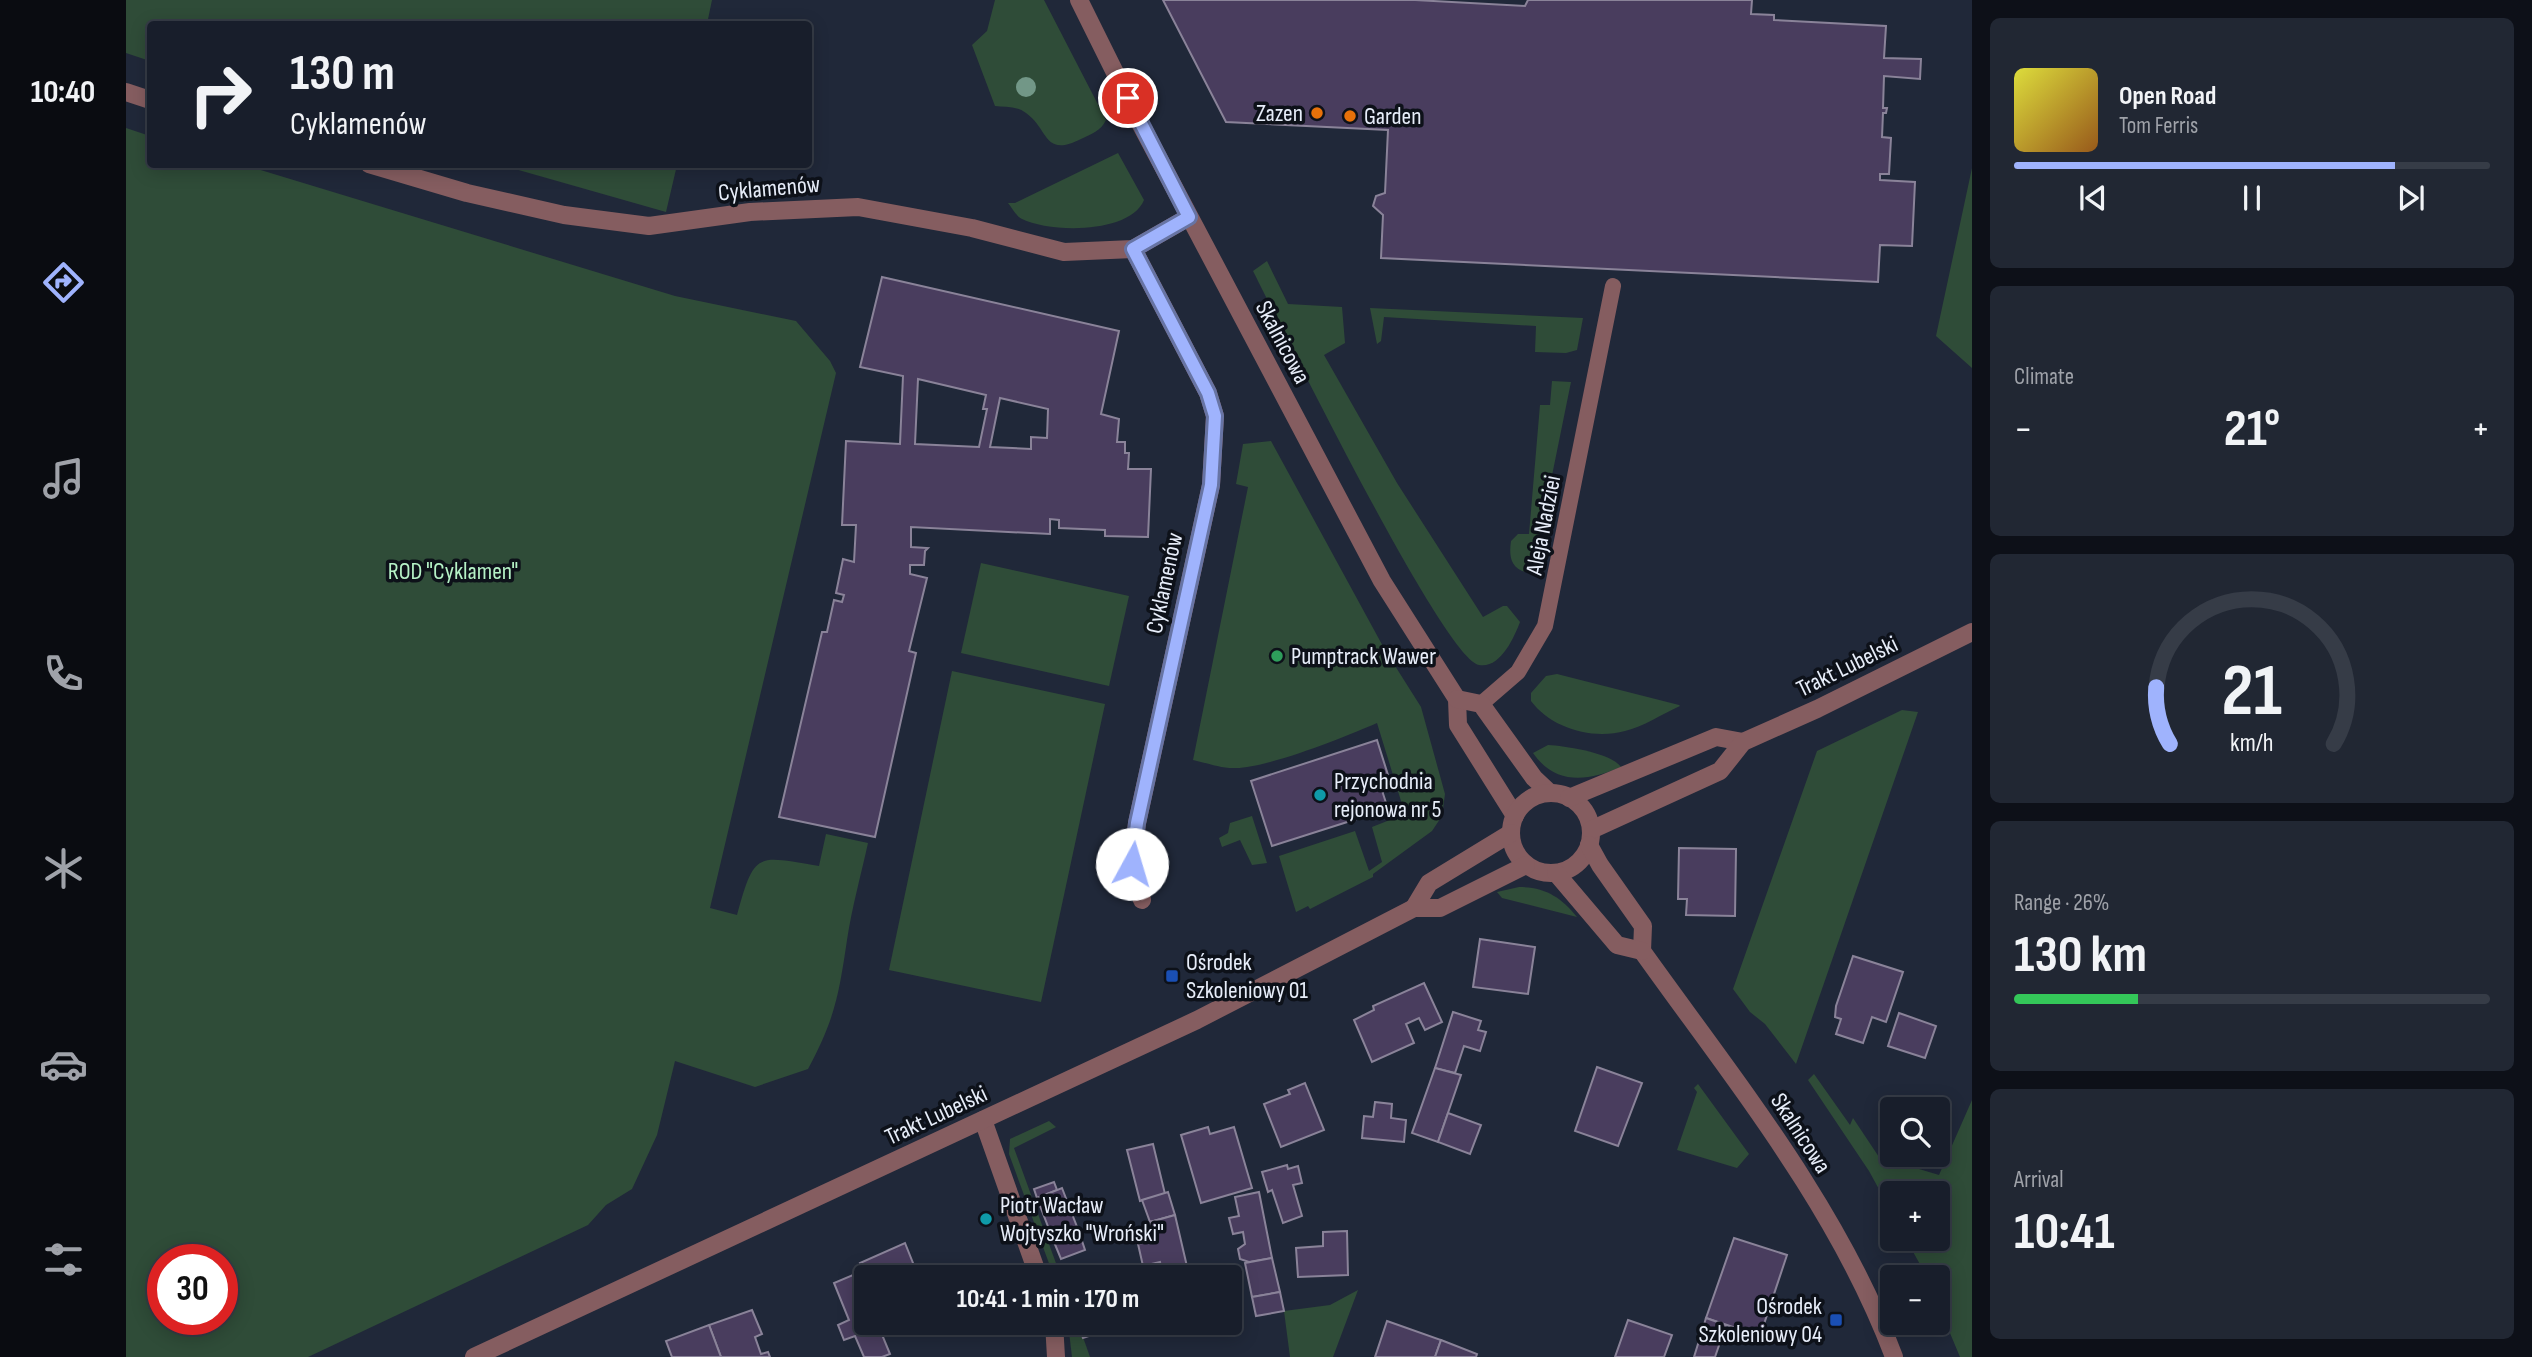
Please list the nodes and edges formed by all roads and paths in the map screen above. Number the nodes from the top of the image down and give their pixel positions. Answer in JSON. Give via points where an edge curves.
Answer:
{"nodes":[{"id":1,"x":1079,"y":0,"type":"edge"},
{"id":2,"x":126,"y":92,"type":"edge"},
{"id":3,"x":147,"y":99,"type":"edge"},
{"id":4,"x":383,"y":168,"type":"edge"},
{"id":5,"x":1189,"y":217,"type":"junction"},
{"id":6,"x":1133,"y":249,"type":"junction"},
{"id":7,"x":1613,"y":286,"type":"dead end"},
{"id":8,"x":1972,"y":632,"type":"edge"},
{"id":9,"x":1457,"y":699,"type":"junction"},
{"id":10,"x":1481,"y":704,"type":"junction"},
{"id":11,"x":1743,"y":742,"type":"junction"},
{"id":12,"x":1550,"y":793,"type":"junction"},
{"id":13,"x":1569,"y":798,"type":"junction"},
{"id":14,"x":1513,"y":825,"type":"junction"},
{"id":15,"x":1590,"y":838,"type":"junction"},
{"id":16,"x":1526,"y":865,"type":"junction"},
{"id":17,"x":1556,"y":873,"type":"junction"},
{"id":18,"x":1142,"y":900,"type":"dead end"},
{"id":19,"x":1414,"y":908,"type":"junction"},
{"id":20,"x":1642,"y":951,"type":"junction"},
{"id":21,"x":983,"y":1120,"type":"junction"},
{"id":22,"x":1034,"y":1265,"type":"edge"},
{"id":23,"x":1055,"y":1335,"type":"edge"},
{"id":24,"x":474,"y":1357,"type":"edge"},
{"id":25,"x":1056,"y":1357,"type":"edge"},
{"id":26,"x":1894,"y":1357,"type":"edge"}],
"edges":[{"from":1,"to":5,"type":"street","name":"Skalnicowa"},
{"from":2,"to":3,"type":"street"},
{"from":4,"to":6,"type":"street","name":"Cyklamenów","via":[[564,215],[649,226],[750,212],[858,208],[972,228],[1064,252]]},
{"from":5,"to":6,"type":"street","name":"Cyklamenów"},
{"from":5,"to":9,"type":"street","name":"Skalnicowa","via":[[1382,581]]},
{"from":6,"to":18,"type":"street","name":"Cyklamenów","via":[[1208,393],[1215,416],[1211,485],[1137,823],[1132,864]]},
{"from":7,"to":10,"type":"lane","name":"Aleja Nadziei","via":[[1545,626],[1518,672]]},
{"from":8,"to":11,"type":"street","name":"Trakt Lubelski"},
{"from":9,"to":10,"type":"street"},
{"from":9,"to":14,"type":"street","name":"Skalnicowa","via":[[1458,725]]},
{"from":10,"to":12,"type":"street"},
{"from":11,"to":13,"type":"street","name":"Trakt Lubelski","via":[[1716,737]]},
{"from":11,"to":15,"type":"street","name":"Trakt Lubelski","via":[[1720,771]]},
{"from":12,"to":13,"type":"street"},
{"from":12,"to":14,"type":"street","via":[[1526,803]]},
{"from":13,"to":15,"type":"street","via":[[1584,812]]},
{"from":14,"to":16,"type":"street","via":[[1515,851]]},
{"from":14,"to":19,"type":"street","name":"Trakt Lubelski","via":[[1429,883]]},
{"from":15,"to":17,"type":"street","via":[[1578,863]]},
{"from":15,"to":20,"type":"street","name":"Skalnicowa","via":[[1600,865],[1643,926]]},
{"from":16,"to":17,"type":"street"},
{"from":16,"to":19,"type":"street","name":"Trakt Lubelski","via":[[1440,908]]},
{"from":17,"to":20,"type":"street","name":"Skalnicowa","via":[[1618,945]]},
{"from":19,"to":21,"type":"street","name":"Trakt Lubelski","via":[[1221,1009]]},
{"from":20,"to":26,"type":"street","name":"Skalnicowa","via":[[1816,1200],[1884,1328]]},
{"from":21,"to":22,"type":"street"},
{"from":21,"to":24,"type":"street","name":"Trakt Lubelski"},
{"from":23,"to":25,"type":"street"}]}
